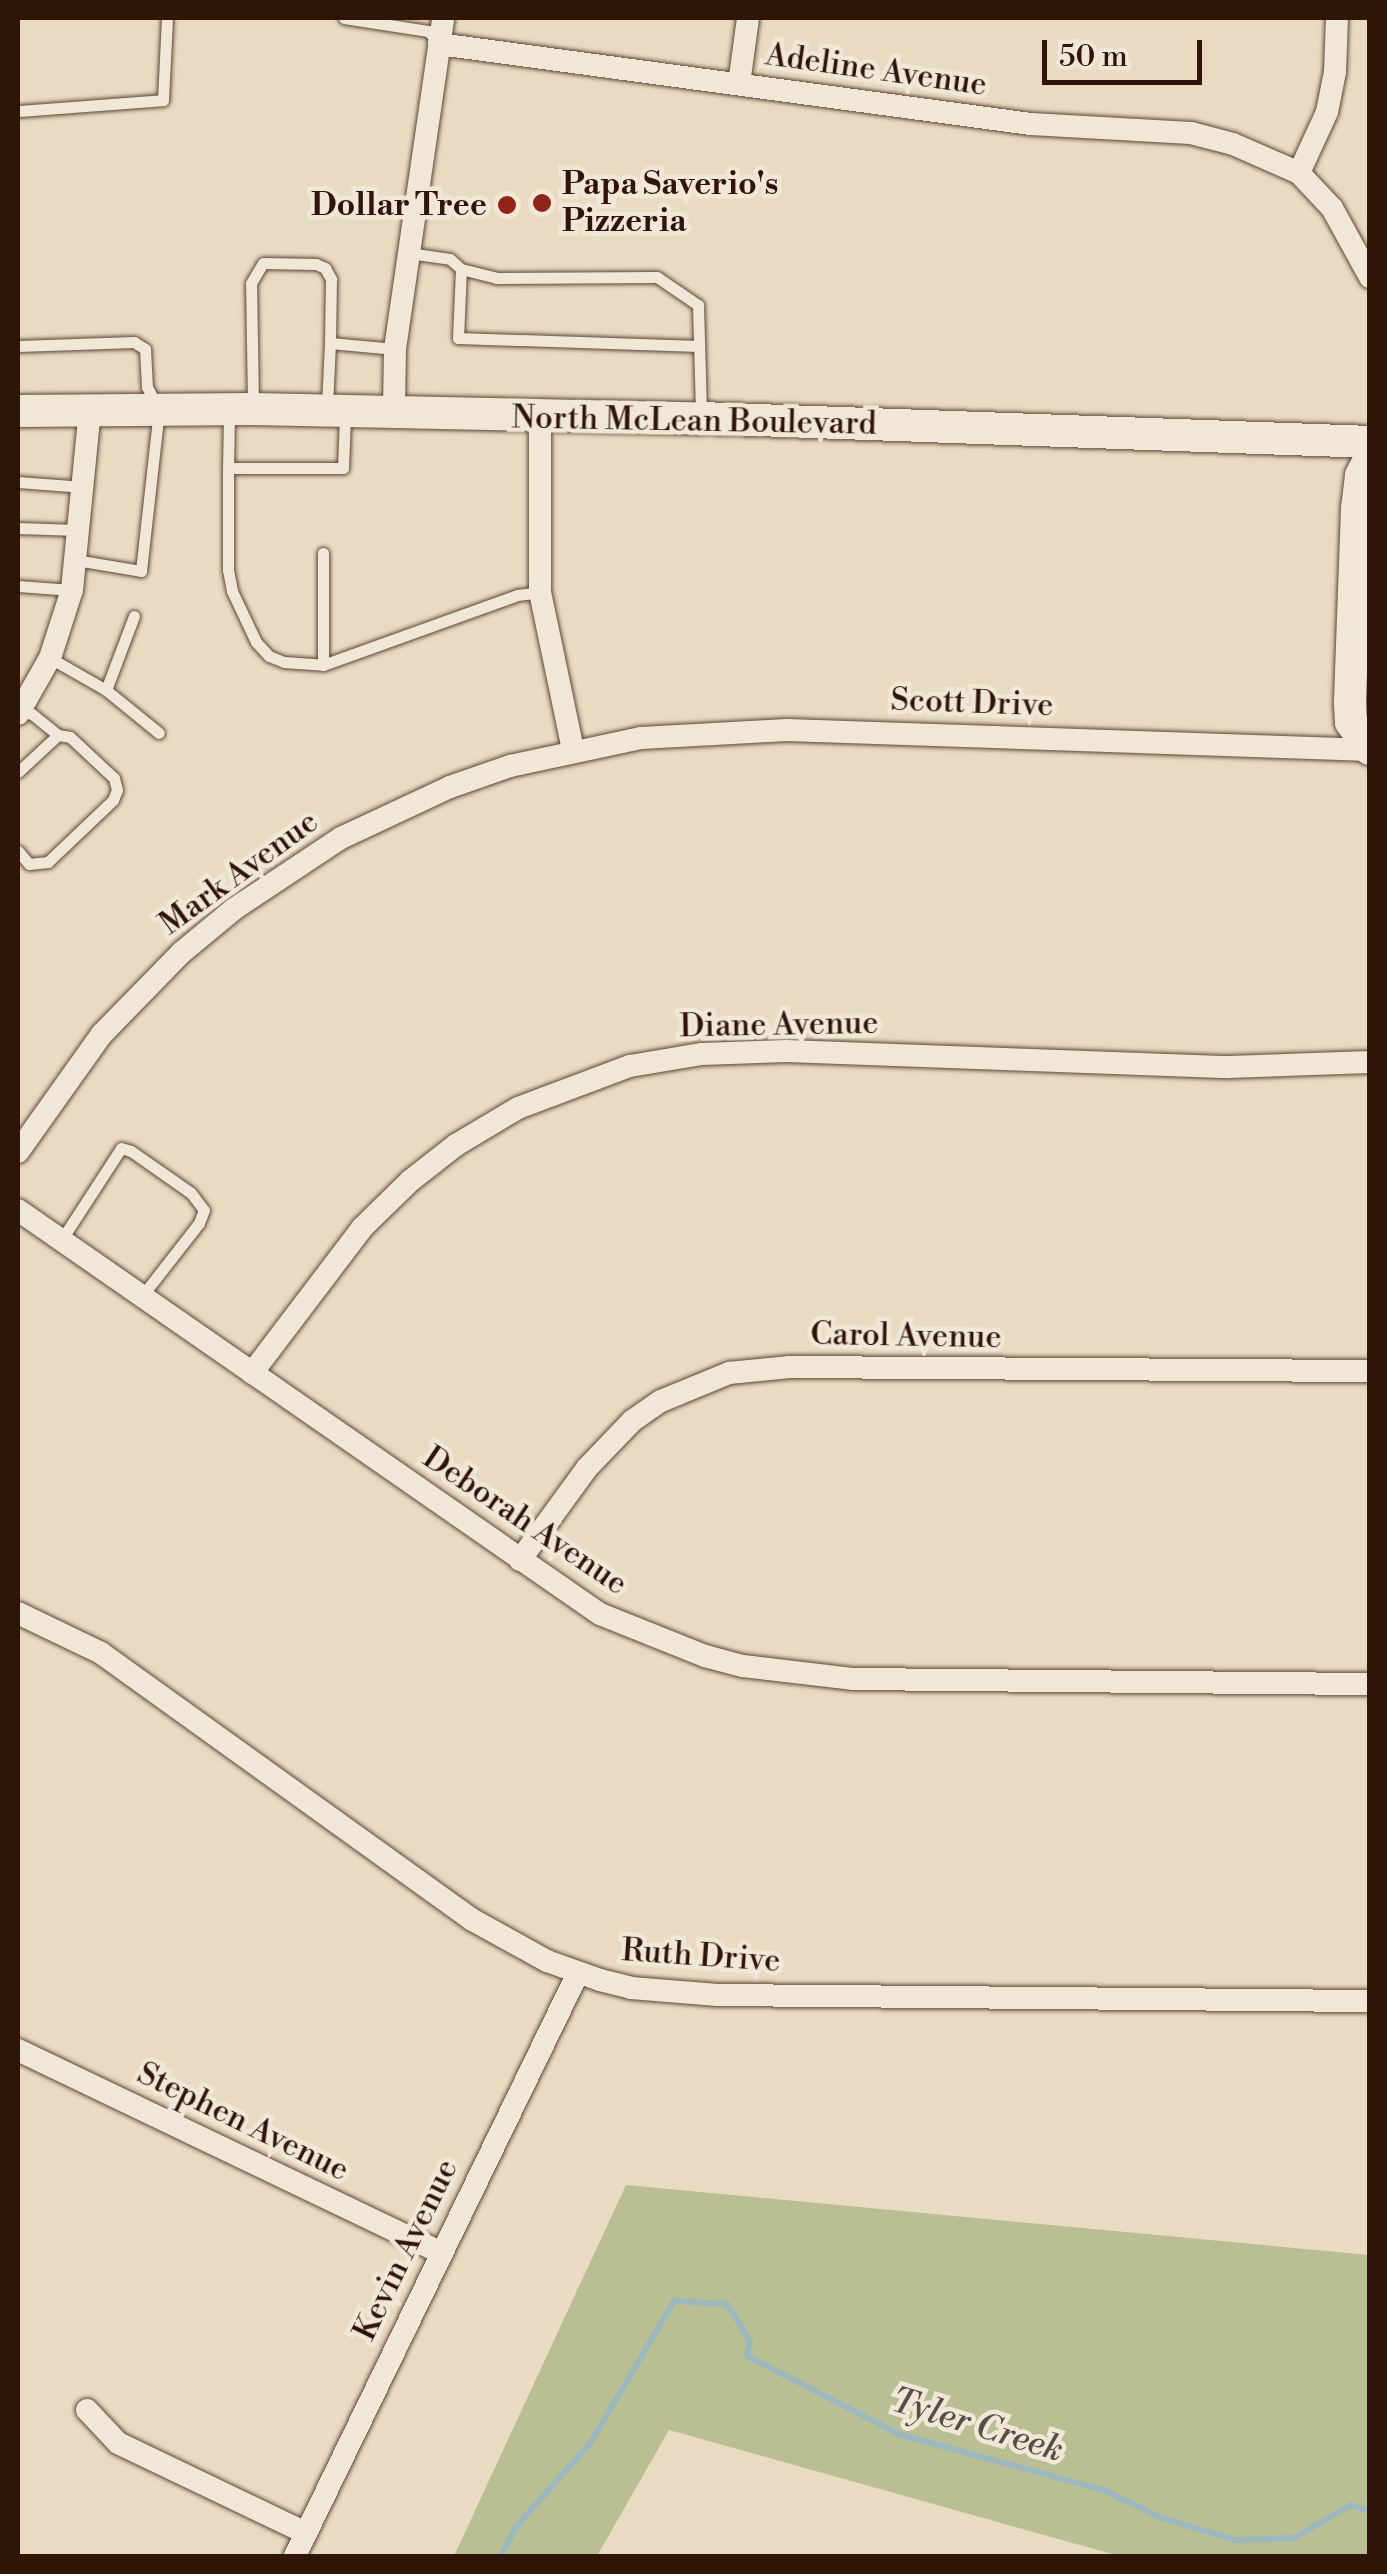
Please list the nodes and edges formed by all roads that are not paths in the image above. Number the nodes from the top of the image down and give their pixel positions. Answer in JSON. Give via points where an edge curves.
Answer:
{"nodes":[{"id":1,"x":167,"y":18,"type":"edge"},
{"id":2,"x":344,"y":18,"type":"edge"},
{"id":3,"x":443,"y":18,"type":"edge"},
{"id":4,"x":748,"y":18,"type":"edge"},
{"id":5,"x":1337,"y":18,"type":"edge"},
{"id":6,"x":439,"y":44,"type":"junction"},
{"id":7,"x":739,"y":84,"type":"junction"},
{"id":8,"x":18,"y":112,"type":"edge"},
{"id":9,"x":1299,"y":173,"type":"junction"},
{"id":10,"x":408,"y":253,"type":"junction"},
{"id":11,"x":460,"y":268,"type":"junction"},
{"id":12,"x":1370,"y":277,"type":"edge"},
{"id":13,"x":330,"y":343,"type":"junction"},
{"id":14,"x":18,"y":346,"type":"edge"},
{"id":15,"x":699,"y":346,"type":"junction"},
{"id":16,"x":395,"y":348,"type":"junction"},
{"id":17,"x":241,"y":409,"type":"junction"},
{"id":18,"x":18,"y":410,"type":"edge"},
{"id":19,"x":90,"y":410,"type":"junction"},
{"id":20,"x":159,"y":410,"type":"junction"},
{"id":21,"x":336,"y":410,"type":"junction"},
{"id":22,"x":394,"y":411,"type":"junction"},
{"id":23,"x":540,"y":417,"type":"junction"},
{"id":24,"x":700,"y":418,"type":"junction"},
{"id":25,"x":1370,"y":442,"type":"edge"},
{"id":26,"x":1370,"y":458,"type":"edge"},
{"id":27,"x":228,"y":468,"type":"junction"},
{"id":28,"x":18,"y":482,"type":"edge"},
{"id":29,"x":84,"y":487,"type":"junction"},
{"id":30,"x":18,"y":528,"type":"edge"},
{"id":31,"x":80,"y":530,"type":"junction"},
{"id":32,"x":323,"y":553,"type":"dead end"},
{"id":33,"x":76,"y":560,"type":"junction"},
{"id":34,"x":18,"y":586,"type":"edge"},
{"id":35,"x":72,"y":590,"type":"junction"},
{"id":36,"x":540,"y":592,"type":"junction"},
{"id":37,"x":134,"y":616,"type":"dead end"},
{"id":38,"x":50,"y":658,"type":"junction"},
{"id":39,"x":322,"y":665,"type":"junction"},
{"id":40,"x":106,"y":690,"type":"junction"},
{"id":41,"x":18,"y":713,"type":"edge"},
{"id":42,"x":160,"y":733,"type":"dead end"},
{"id":43,"x":58,"y":735,"type":"junction"},
{"id":44,"x":1370,"y":749,"type":"edge"},
{"id":45,"x":573,"y":750,"type":"junction"},
{"id":46,"x":18,"y":772,"type":"edge"},
{"id":47,"x":18,"y":851,"type":"edge"},
{"id":48,"x":1370,"y":1062,"type":"edge"},
{"id":49,"x":18,"y":1152,"type":"edge"},
{"id":50,"x":18,"y":1210,"type":"edge"},
{"id":51,"x":62,"y":1239,"type":"junction"},
{"id":52,"x":142,"y":1296,"type":"junction"},
{"id":53,"x":1370,"y":1370,"type":"edge"},
{"id":54,"x":252,"y":1373,"type":"junction"},
{"id":55,"x":520,"y":1560,"type":"junction"},
{"id":56,"x":18,"y":1613,"type":"edge"},
{"id":57,"x":1370,"y":1684,"type":"edge"},
{"id":58,"x":578,"y":1973,"type":"junction"},
{"id":59,"x":1370,"y":2001,"type":"edge"},
{"id":60,"x":18,"y":2050,"type":"edge"},
{"id":61,"x":440,"y":2252,"type":"junction"},
{"id":62,"x":86,"y":2410,"type":"dead end"},
{"id":63,"x":306,"y":2533,"type":"junction"},
{"id":64,"x":295,"y":2556,"type":"edge"}],
"edges":[{"from":1,"to":8,"type":"lane","via":[[163,100]]},
{"from":2,"to":6,"type":"lane","via":[[428,31]]},
{"from":3,"to":6,"type":"street"},
{"from":4,"to":7,"type":"street"},
{"from":5,"to":9,"type":"street","via":[[1326,112]]},
{"from":6,"to":7,"type":"street","name":"Adeline Avenue"},
{"from":6,"to":10,"type":"street"},
{"from":7,"to":9,"type":"street","name":"Adeline Avenue","via":[[1031,124],[1191,133]]},
{"from":9,"to":12,"type":"street","via":[[1332,208]]},
{"from":10,"to":11,"type":"lane"},
{"from":10,"to":16,"type":"street"},
{"from":11,"to":15,"type":"lane","via":[[498,278],[657,276],[698,305]]},
{"from":11,"to":15,"type":"lane","via":[[458,338]]},
{"from":13,"to":16,"type":"lane"},
{"from":13,"to":17,"type":"lane","via":[[326,268],[264,263],[254,272]]},
{"from":13,"to":21,"type":"lane"},
{"from":14,"to":20,"type":"lane","via":[[134,342],[144,348],[148,387]]},
{"from":15,"to":24,"type":"lane"},
{"from":16,"to":22,"type":"street"},
{"from":17,"to":20,"type":"main road","name":"North McLean Boulevard"},
{"from":17,"to":21,"type":"main road","name":"North McLean Boulevard"},
{"from":17,"to":27,"type":"lane"},
{"from":18,"to":19,"type":"main road","name":"North McLean Boulevard"},
{"from":19,"to":20,"type":"main road","name":"North McLean Boulevard"},
{"from":19,"to":29,"type":"street"},
{"from":20,"to":33,"type":"lane","via":[[141,571]]},
{"from":21,"to":22,"type":"main road","name":"North McLean Boulevard"},
{"from":21,"to":27,"type":"lane","via":[[343,468]]},
{"from":22,"to":23,"type":"main road","name":"North McLean Boulevard"},
{"from":23,"to":24,"type":"main road","name":"North McLean Boulevard"},
{"from":23,"to":36,"type":"street"},
{"from":24,"to":25,"type":"main road","name":"North McLean Boulevard"},
{"from":26,"to":44,"type":"main road","via":[[1357,508],[1350,704],[1351,722]]},
{"from":27,"to":39,"type":"lane","via":[[228,570],[256,642],[284,662]]},
{"from":28,"to":29,"type":"lane"},
{"from":29,"to":31,"type":"street"},
{"from":30,"to":31,"type":"lane"},
{"from":31,"to":33,"type":"street"},
{"from":32,"to":39,"type":"lane"},
{"from":33,"to":35,"type":"street"},
{"from":34,"to":35,"type":"lane"},
{"from":35,"to":38,"type":"street"},
{"from":36,"to":39,"type":"lane"},
{"from":36,"to":45,"type":"street"},
{"from":37,"to":40,"type":"lane"},
{"from":38,"to":40,"type":"lane"},
{"from":38,"to":41,"type":"street"},
{"from":40,"to":42,"type":"lane"},
{"from":41,"to":43,"type":"lane","via":[[32,714]]},
{"from":43,"to":46,"type":"lane"},
{"from":43,"to":47,"type":"lane","via":[[70,737],[114,778],[117,790],[48,862],[29,864]]},
{"from":44,"to":45,"type":"street","name":"Scott Drive","via":[[786,730],[642,738]]},
{"from":45,"to":49,"type":"street","name":"Mark Avenue","via":[[399,808],[290,868],[181,953],[102,1034]]},
{"from":48,"to":54,"type":"street","name":"Diane Avenue","via":[[1228,1067],[786,1051],[702,1054],[630,1066],[518,1108],[410,1181],[362,1228]]},
{"from":50,"to":51,"type":"street","name":"Deborah Avenue"},
{"from":51,"to":52,"type":"street","name":"Deborah Avenue"},
{"from":51,"to":52,"type":"lane","via":[[121,1148],[132,1150],[204,1210]]},
{"from":52,"to":54,"type":"street","name":"Deborah Avenue"},
{"from":53,"to":55,"type":"street","name":"Carol Avenue","via":[[790,1366],[729,1373],[661,1400],[632,1420],[587,1468]]},
{"from":54,"to":55,"type":"street","name":"Deborah Avenue"},
{"from":55,"to":57,"type":"street","name":"Deborah Avenue","via":[[631,1630],[743,1666],[854,1679]]},
{"from":56,"to":58,"type":"street","name":"Ruth Drive","via":[[101,1653],[470,1919]]},
{"from":58,"to":59,"type":"street","name":"Ruth Drive","via":[[631,1988],[718,1995]]},
{"from":58,"to":61,"type":"street","name":"Kevin Avenue"},
{"from":60,"to":61,"type":"street","name":"Stephen Avenue"},
{"from":61,"to":63,"type":"street","name":"Kevin Avenue"},
{"from":62,"to":63,"type":"street","via":[[118,2443]]},
{"from":63,"to":64,"type":"street","name":"Kevin Avenue"}]}
